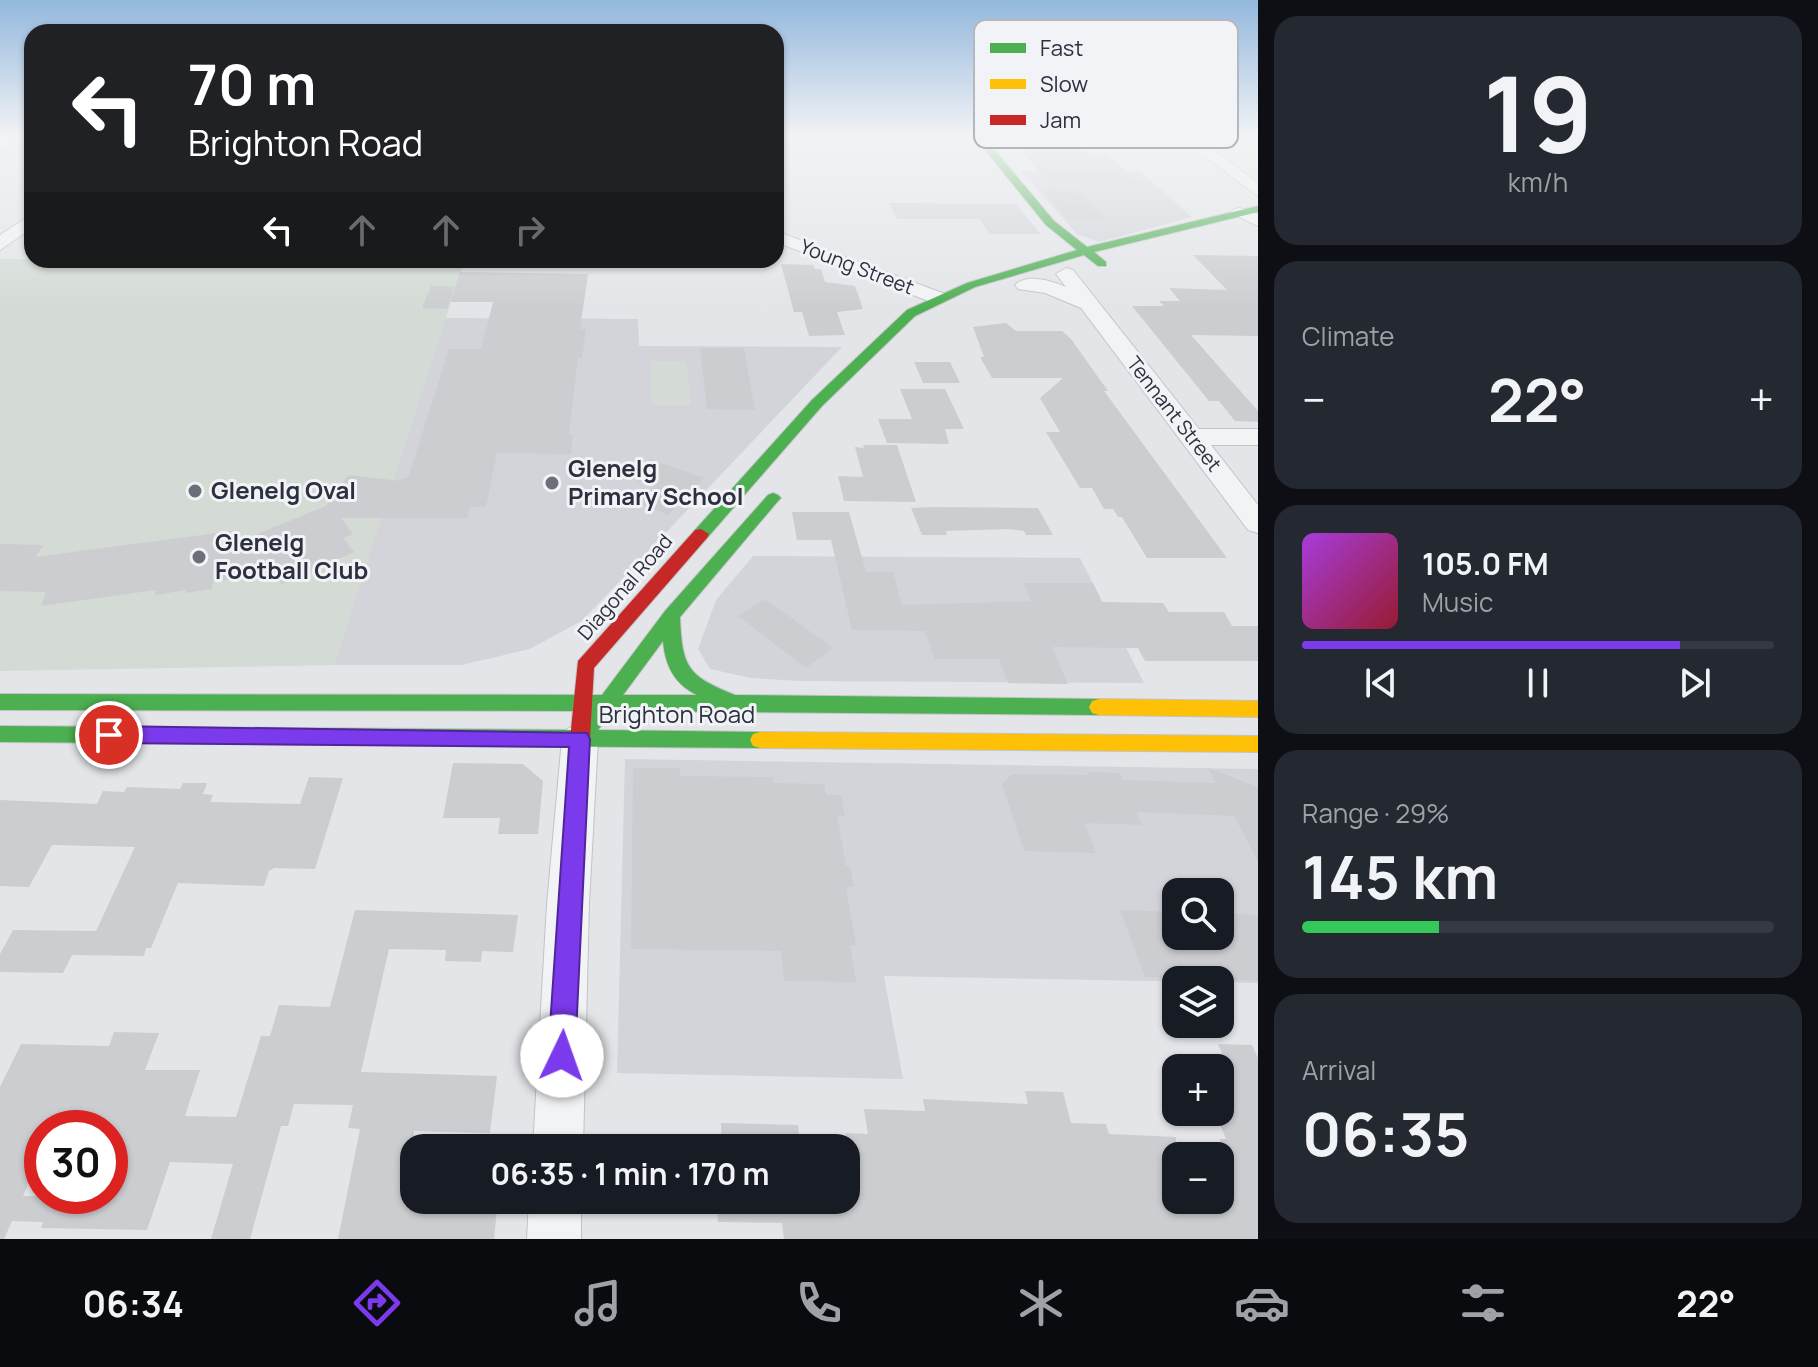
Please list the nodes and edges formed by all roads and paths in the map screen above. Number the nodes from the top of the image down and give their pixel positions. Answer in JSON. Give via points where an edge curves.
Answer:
{"nodes":[{"id":1,"x":1027,"y":194,"type":"edge"},
{"id":2,"x":1249,"y":211,"type":"edge"},
{"id":3,"x":1258,"y":224,"type":"edge"},
{"id":4,"x":24,"y":225,"type":"edge"},
{"id":5,"x":1060,"y":233,"type":"junction"},
{"id":6,"x":784,"y":241,"type":"edge"},
{"id":7,"x":0,"y":244,"type":"edge"},
{"id":8,"x":0,"y":251,"type":"edge"},
{"id":9,"x":21,"y":251,"type":"dead end"},
{"id":10,"x":1081,"y":252,"type":"junction"},
{"id":11,"x":1104,"y":255,"type":"junction"},
{"id":12,"x":1066,"y":274,"type":"junction"},
{"id":13,"x":1025,"y":285,"type":"junction"},
{"id":14,"x":938,"y":298,"type":"junction"},
{"id":15,"x":1089,"y":304,"type":"junction"},
{"id":16,"x":901,"y":349,"type":"dead end"},
{"id":17,"x":1191,"y":437,"type":"junction"},
{"id":18,"x":1258,"y":437,"type":"edge"},
{"id":19,"x":788,"y":480,"type":"dead end"},
{"id":20,"x":1258,"y":524,"type":"edge"},
{"id":21,"x":671,"y":616,"type":"junction"},
{"id":22,"x":0,"y":702,"type":"edge"},
{"id":23,"x":26,"y":702,"type":"junction"},
{"id":24,"x":606,"y":703,"type":"junction"},
{"id":25,"x":736,"y":703,"type":"junction"},
{"id":26,"x":1258,"y":709,"type":"edge"},
{"id":27,"x":581,"y":721,"type":"junction"},
{"id":28,"x":4,"y":730,"type":"edge"},
{"id":29,"x":1258,"y":744,"type":"edge"},
{"id":30,"x":559,"y":1134,"type":"edge"},
{"id":31,"x":555,"y":1214,"type":"edge"},
{"id":32,"x":554,"y":1239,"type":"edge"}],
"edges":[{"from":1,"to":5,"type":"main road"},
{"from":2,"to":3,"type":"street"},
{"from":2,"to":11,"type":"main road"},
{"from":3,"to":11,"type":"main road"},
{"from":4,"to":7,"type":"street"},
{"from":5,"to":10,"type":"main road"},
{"from":5,"to":11,"type":"main road"},
{"from":6,"to":14,"type":"street","name":"Young Street"},
{"from":8,"to":9,"type":"street"},
{"from":10,"to":11,"type":"main road"},
{"from":10,"to":14,"type":"main road","name":"Diagonal Road"},
{"from":11,"to":12,"type":"main road"},
{"from":12,"to":13,"type":"main road"},
{"from":12,"to":15,"type":"street","name":"Tennant Street"},
{"from":13,"to":15,"type":"street","name":"Tennant Street","via":[[1049,287]]},
{"from":13,"to":16,"type":"main road","via":[[962,306],[935,320]]},
{"from":14,"to":27,"type":"main road","name":"Diagonal Road","via":[[891,330],[817,403],[585,666]]},
{"from":15,"to":17,"type":"street","name":"Tennant Street"},
{"from":17,"to":18,"type":"street"},
{"from":17,"to":20,"type":"street","name":"Tennant Street"},
{"from":19,"to":21,"type":"main road"},
{"from":21,"to":24,"type":"main road"},
{"from":21,"to":25,"type":"main road","via":[[673,659],[682,679]]},
{"from":22,"to":23,"type":"main road","name":"Brighton Road"},
{"from":23,"to":27,"type":"main road","name":"Brighton Road"},
{"from":23,"to":28,"type":"main road","via":[[10,709]]},
{"from":24,"to":25,"type":"main road","name":"Brighton Road"},
{"from":24,"to":27,"type":"main road"},
{"from":24,"to":27,"type":"main road","name":"Brighton Road"},
{"from":25,"to":26,"type":"main road","name":"Brighton Road"},
{"from":27,"to":28,"type":"main road","name":"Brighton Road"},
{"from":27,"to":29,"type":"main road","name":"Brighton Road"},
{"from":27,"to":30,"type":"street"},
{"from":31,"to":32,"type":"street"}]}
